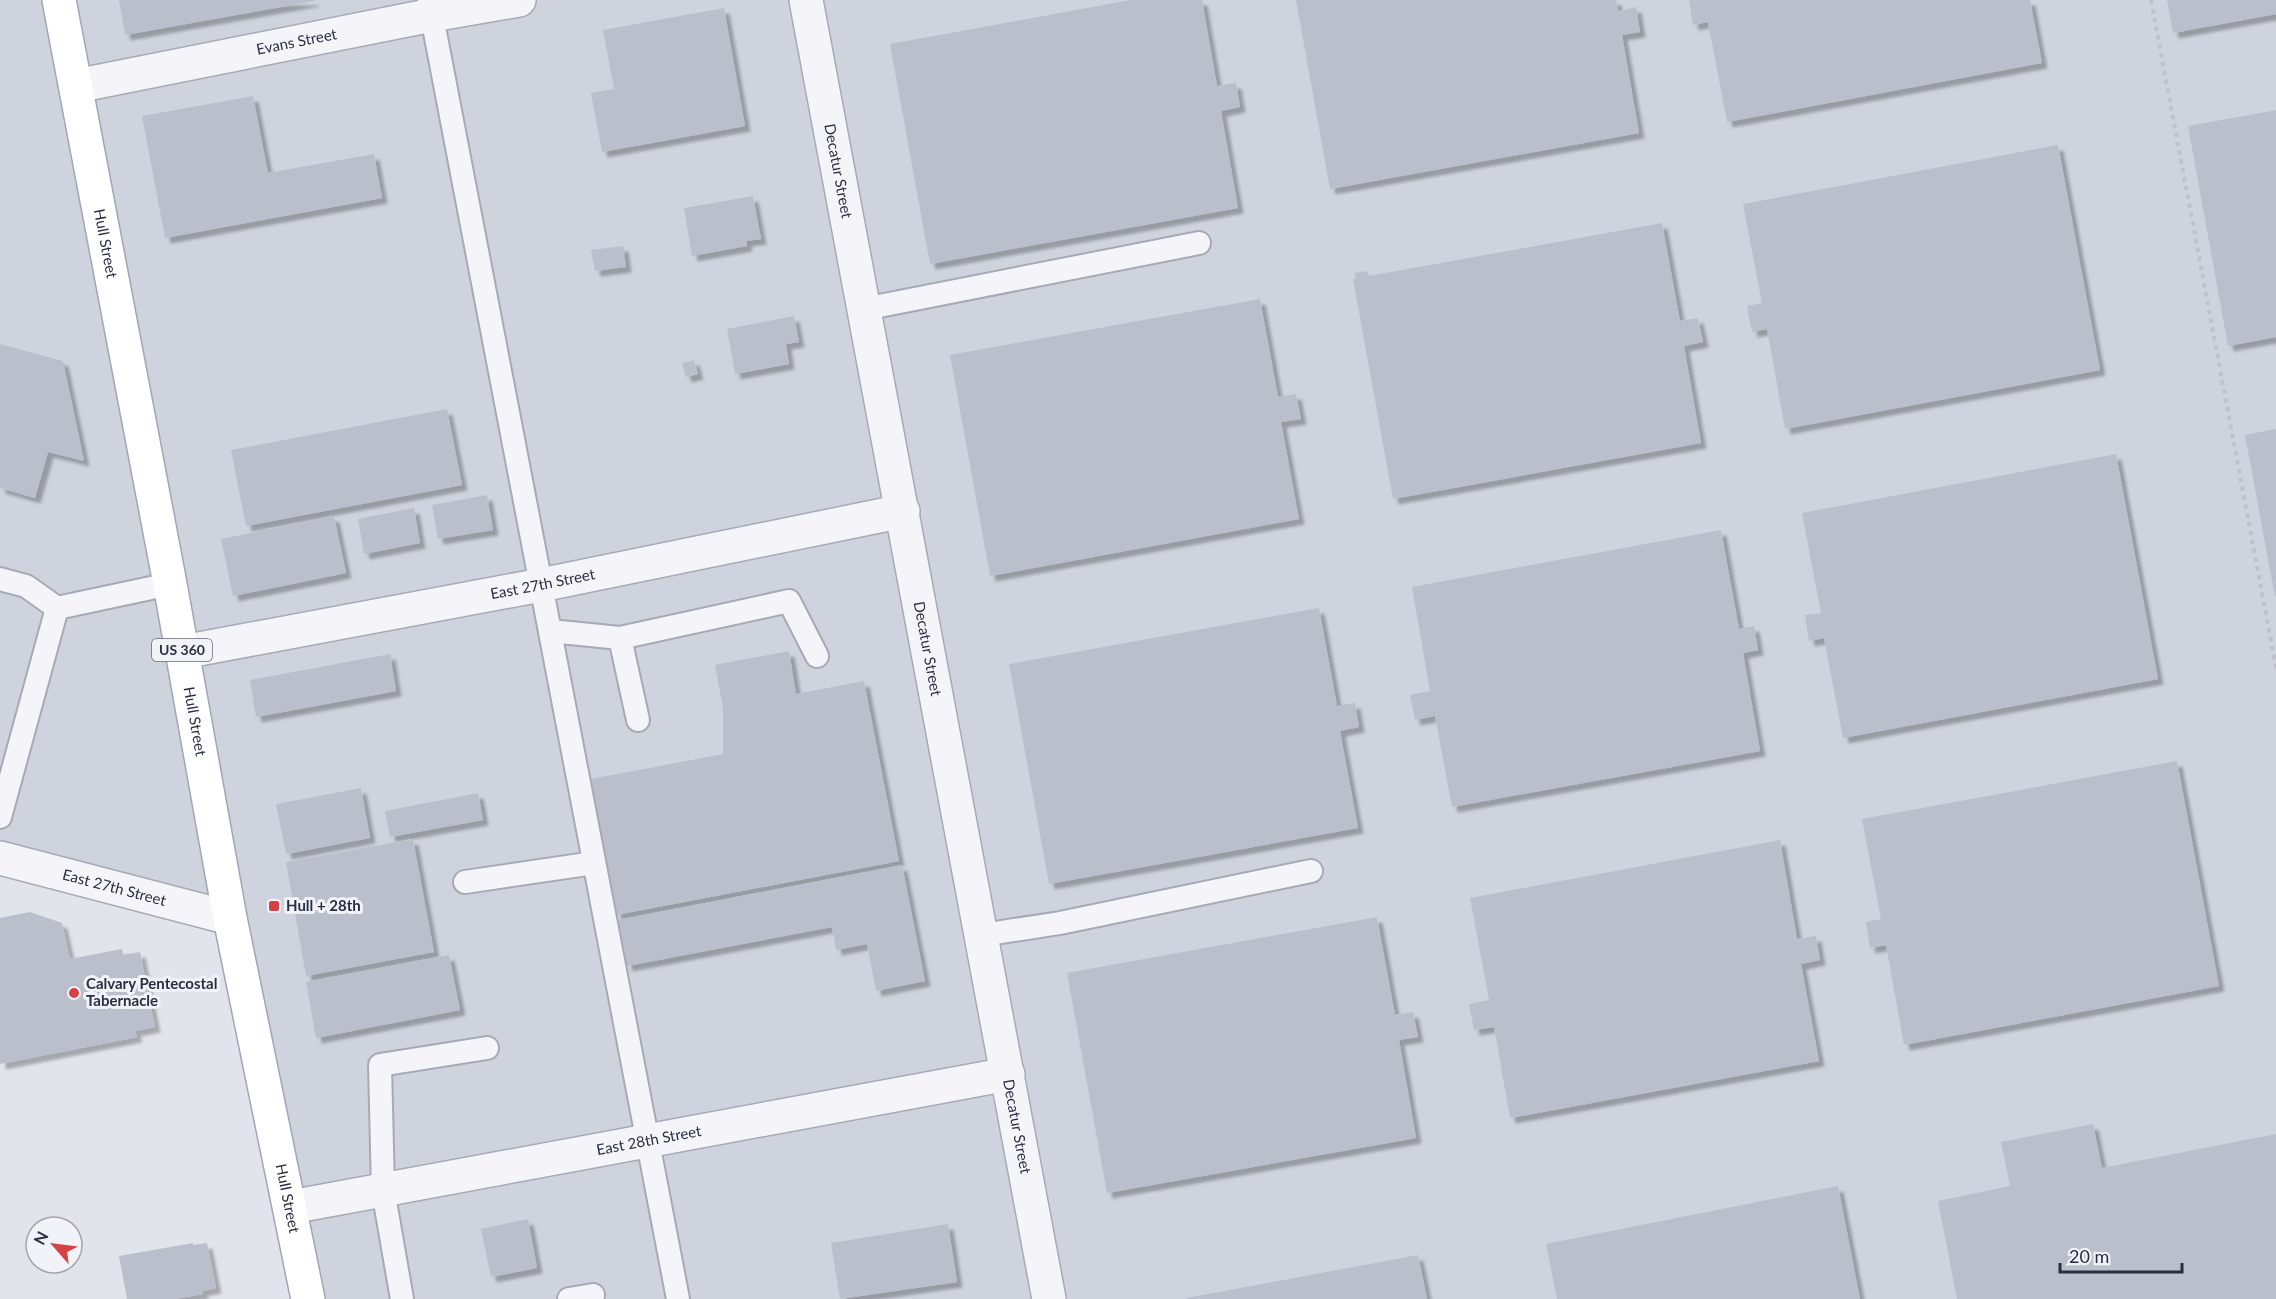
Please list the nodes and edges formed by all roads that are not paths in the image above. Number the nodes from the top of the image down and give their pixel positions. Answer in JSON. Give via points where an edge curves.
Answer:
{"nodes":[{"id":1,"x":59,"y":0,"type":"edge"},
{"id":2,"x":519,"y":0,"type":"edge"},
{"id":3,"x":806,"y":0,"type":"edge"},
{"id":4,"x":430,"y":8,"type":"edge"},
{"id":5,"x":76,"y":86,"type":"junction"},
{"id":6,"x":1199,"y":243,"type":"dead end"},
{"id":7,"x":864,"y":309,"type":"junction"},
{"id":8,"x":903,"y":511,"type":"junction"},
{"id":9,"x":0,"y":579,"type":"edge"},
{"id":10,"x":170,"y":584,"type":"junction"},
{"id":11,"x":541,"y":585,"type":"junction"},
{"id":12,"x":57,"y":608,"type":"junction"},
{"id":13,"x":550,"y":631,"type":"junction"},
{"id":14,"x":620,"y":638,"type":"junction"},
{"id":15,"x":183,"y":652,"type":"junction"},
{"id":16,"x":817,"y":656,"type":"dead end"},
{"id":17,"x":638,"y":720,"type":"dead end"},
{"id":18,"x":0,"y":818,"type":"edge"},
{"id":19,"x":0,"y":858,"type":"edge"},
{"id":20,"x":594,"y":863,"type":"junction"},
{"id":21,"x":1311,"y":871,"type":"dead end"},
{"id":22,"x":465,"y":882,"type":"dead end"},
{"id":23,"x":230,"y":918,"type":"junction"},
{"id":24,"x":982,"y":935,"type":"junction"},
{"id":25,"x":487,"y":1048,"type":"dead end"},
{"id":26,"x":1008,"y":1074,"type":"junction"},
{"id":27,"x":648,"y":1142,"type":"junction"},
{"id":28,"x":383,"y":1190,"type":"junction"},
{"id":29,"x":291,"y":1208,"type":"junction"},
{"id":30,"x":593,"y":1295,"type":"dead end"},
{"id":31,"x":308,"y":1299,"type":"edge"},
{"id":32,"x":402,"y":1299,"type":"edge"},
{"id":33,"x":569,"y":1299,"type":"edge"},
{"id":34,"x":678,"y":1299,"type":"edge"},
{"id":35,"x":1049,"y":1299,"type":"edge"}],
"edges":[{"from":1,"to":5,"type":"main road","name":"Hull Street","number":"US 360"},
{"from":2,"to":4,"type":"street","name":"Evans Street"},
{"from":3,"to":7,"type":"street","name":"Decatur Street"},
{"from":4,"to":5,"type":"street","name":"Evans Street"},
{"from":4,"to":11,"type":"lane"},
{"from":5,"to":10,"type":"main road","name":"Hull Street","number":"US 360"},
{"from":6,"to":7,"type":"lane"},
{"from":7,"to":8,"type":"street","name":"Decatur Street"},
{"from":8,"to":11,"type":"street","name":"East 27th Street"},
{"from":8,"to":24,"type":"street","name":"Decatur Street"},
{"from":9,"to":12,"type":"lane","via":[[26,586]]},
{"from":10,"to":12,"type":"lane"},
{"from":10,"to":15,"type":"main road","name":"Hull Street","number":"US 360"},
{"from":11,"to":13,"type":"lane"},
{"from":11,"to":15,"type":"street","name":"East 27th Street"},
{"from":12,"to":18,"type":"lane"},
{"from":13,"to":14,"type":"lane"},
{"from":13,"to":20,"type":"lane"},
{"from":14,"to":16,"type":"lane","via":[[789,601]]},
{"from":14,"to":17,"type":"lane"},
{"from":15,"to":23,"type":"main road","name":"Hull Street","number":"US 360"},
{"from":19,"to":23,"type":"street","name":"East 27th Street"},
{"from":20,"to":22,"type":"lane"},
{"from":20,"to":27,"type":"lane"},
{"from":21,"to":24,"type":"lane","via":[[1060,923]]},
{"from":23,"to":29,"type":"main road","name":"Hull Street","number":"US 360"},
{"from":24,"to":26,"type":"street","name":"Decatur Street"},
{"from":25,"to":28,"type":"lane","via":[[380,1065]]},
{"from":26,"to":27,"type":"street","name":"East 28th Street"},
{"from":26,"to":35,"type":"street","name":"Decatur Street"},
{"from":27,"to":28,"type":"street","name":"East 28th Street"},
{"from":27,"to":34,"type":"lane"},
{"from":28,"to":29,"type":"street","name":"East 28th Street"},
{"from":28,"to":32,"type":"lane"},
{"from":29,"to":31,"type":"main road","name":"Hull Street","number":"US 360"},
{"from":30,"to":33,"type":"lane"}]}
